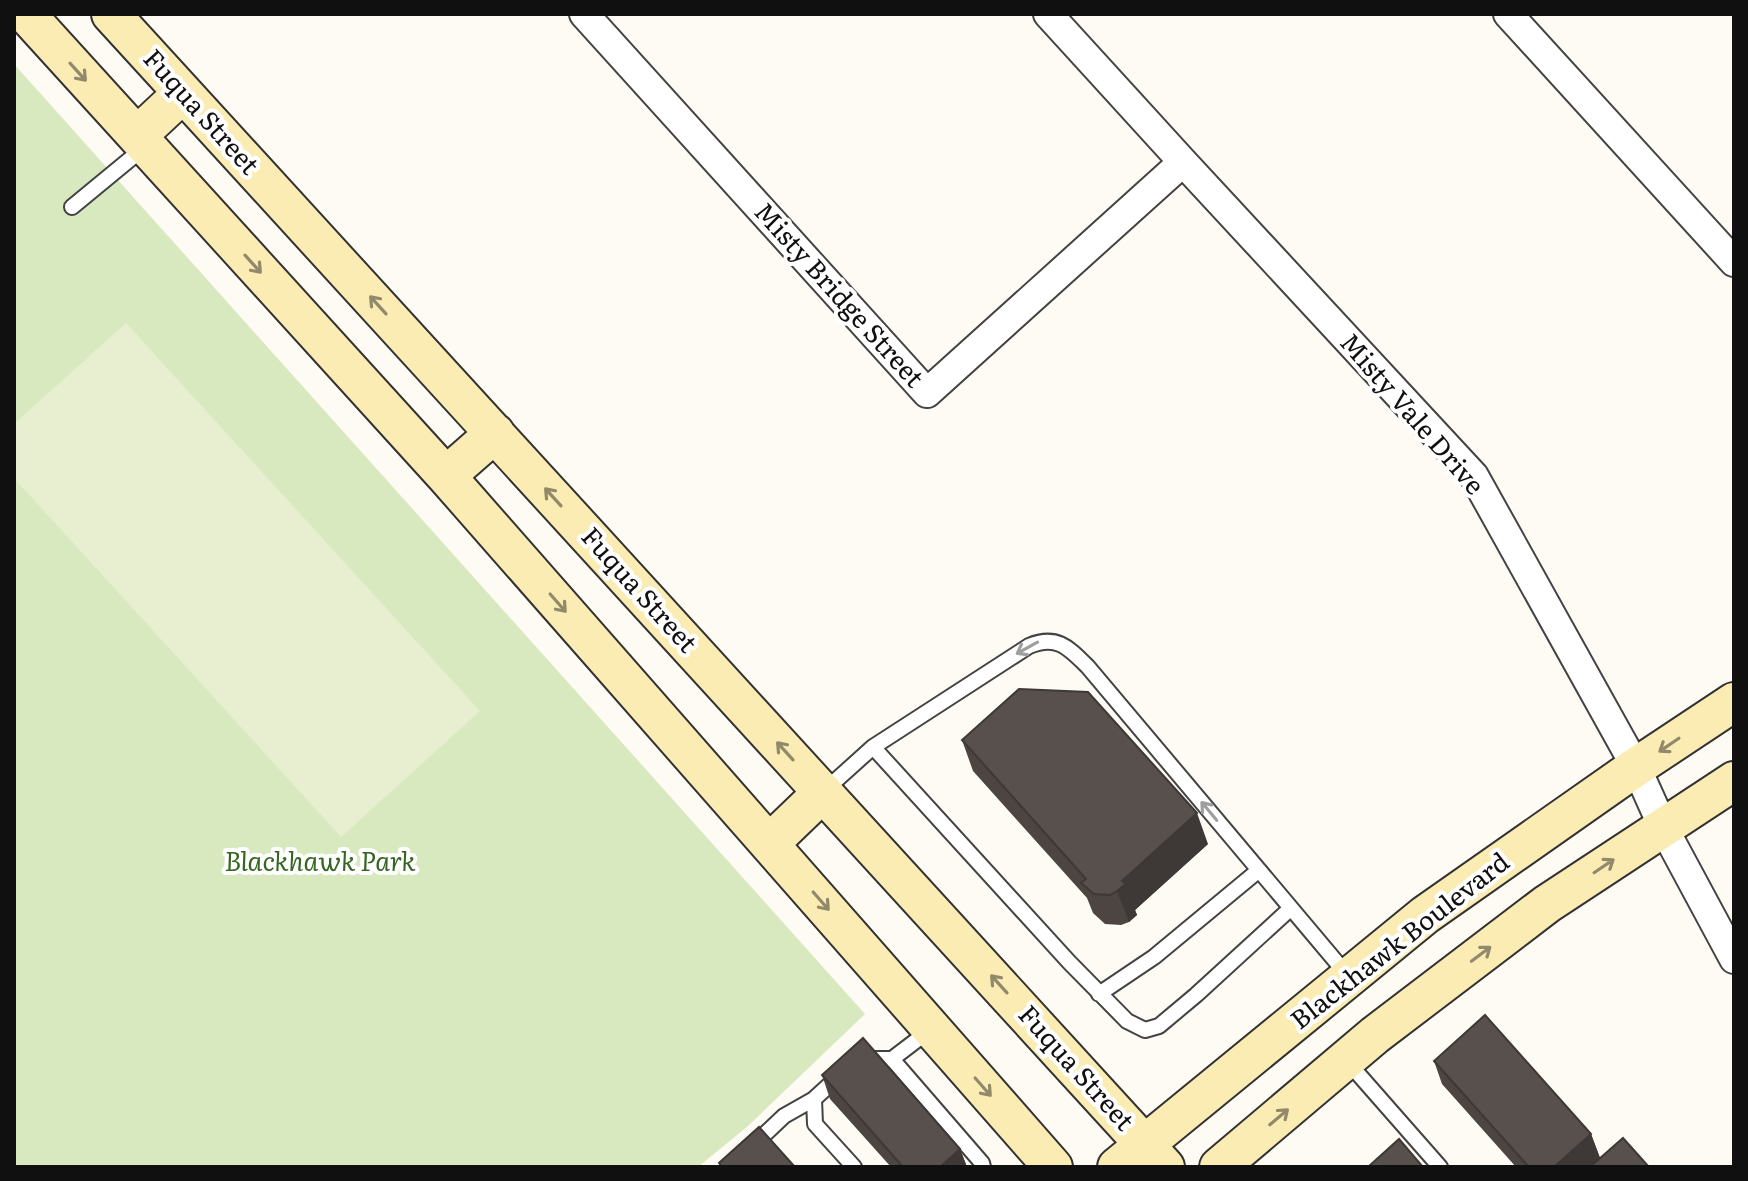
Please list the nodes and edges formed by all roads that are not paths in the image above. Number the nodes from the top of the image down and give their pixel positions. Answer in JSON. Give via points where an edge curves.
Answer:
{"nodes":[{"id":1,"x":26,"y":14,"type":"edge"},
{"id":2,"x":111,"y":14,"type":"edge"},
{"id":3,"x":584,"y":14,"type":"edge"},
{"id":4,"x":1048,"y":14,"type":"edge"},
{"id":5,"x":1508,"y":14,"type":"edge"},
{"id":6,"x":183,"y":93,"type":"junction"},
{"id":7,"x":142,"y":141,"type":"junction"},
{"id":8,"x":1183,"y":162,"type":"junction"},
{"id":9,"x":72,"y":207,"type":"dead end"},
{"id":10,"x":1734,"y":262,"type":"edge"},
{"id":11,"x":495,"y":433,"type":"junction"},
{"id":12,"x":446,"y":476,"type":"junction"},
{"id":13,"x":1734,"y":702,"type":"edge"},
{"id":14,"x":873,"y":747,"type":"junction"},
{"id":15,"x":1636,"y":767,"type":"junction"},
{"id":16,"x":1734,"y":781,"type":"edge"},
{"id":17,"x":823,"y":792,"type":"junction"},
{"id":18,"x":1663,"y":827,"type":"junction"},
{"id":19,"x":770,"y":843,"type":"junction"},
{"id":20,"x":1259,"y":870,"type":"junction"},
{"id":21,"x":1291,"y":908,"type":"junction"},
{"id":22,"x":1734,"y":959,"type":"edge"},
{"id":23,"x":1349,"y":977,"type":"junction"},
{"id":24,"x":1099,"y":994,"type":"junction"},
{"id":25,"x":932,"y":1029,"type":"junction"},
{"id":26,"x":892,"y":1059,"type":"junction"},
{"id":27,"x":1346,"y":1060,"type":"junction"},
{"id":28,"x":814,"y":1099,"type":"junction"},
{"id":29,"x":1143,"y":1160,"type":"edge"},
{"id":30,"x":730,"y":1167,"type":"edge"},
{"id":31,"x":854,"y":1167,"type":"edge"},
{"id":32,"x":983,"y":1167,"type":"edge"},
{"id":33,"x":1053,"y":1167,"type":"edge"},
{"id":34,"x":1219,"y":1167,"type":"edge"},
{"id":35,"x":1440,"y":1167,"type":"edge"}],
"edges":[{"from":1,"to":7,"type":"main road","one_way":true},
{"from":2,"to":6,"type":"main road","name":"Fuqua Street"},
{"from":3,"to":8,"type":"street","name":"Misty Bridge Street","via":[[927,393]]},
{"from":4,"to":8,"type":"street","name":"Misty Vale Drive"},
{"from":5,"to":10,"type":"street"},
{"from":6,"to":7,"type":"main road"},
{"from":11,"to":6,"type":"main road","name":"Fuqua Street","one_way":true},
{"from":7,"to":9,"type":"lane"},
{"from":7,"to":12,"type":"main road","one_way":true},
{"from":8,"to":15,"type":"street","name":"Misty Vale Drive","via":[[1474,476]]},
{"from":11,"to":12,"type":"main road"},
{"from":17,"to":11,"type":"main road","name":"Fuqua Street","one_way":true},
{"from":12,"to":19,"type":"main road","one_way":true},
{"from":13,"to":15,"type":"main road","name":"Blackhawk Boulevard","one_way":true},
{"from":14,"to":17,"type":"lane"},
{"from":20,"to":14,"type":"lane","one_way":true,"via":[[1088,667],[1054,641],[1029,646]]},
{"from":14,"to":24,"type":"lane"},
{"from":15,"to":18,"type":"street","name":"Misty Vale Drive"},
{"from":15,"to":23,"type":"main road","name":"Blackhawk Boulevard","via":[[1425,915]]},
{"from":16,"to":18,"type":"main road"},
{"from":17,"to":19,"type":"main road"},
{"from":29,"to":17,"type":"main road","name":"Fuqua Street","one_way":true},
{"from":18,"to":22,"type":"street","name":"Misty Vale Drive"},
{"from":27,"to":18,"type":"main road","one_way":true,"via":[[1547,904]]},
{"from":19,"to":25,"type":"main road","one_way":true},
{"from":20,"to":21,"type":"lane"},
{"from":20,"to":24,"type":"lane","via":[[1154,957]]},
{"from":21,"to":23,"type":"lane"},
{"from":21,"to":24,"type":"lane","via":[[1159,1026],[1135,1026]]},
{"from":23,"to":29,"type":"main road","name":"Blackhawk Boulevard"},
{"from":25,"to":26,"type":"lane"},
{"from":25,"to":33,"type":"main road","one_way":true},
{"from":26,"to":28,"type":"lane","via":[[860,1059]]},
{"from":26,"to":32,"type":"lane"},
{"from":34,"to":27,"type":"main road","one_way":true},
{"from":27,"to":35,"type":"lane","via":[[1405,1137]]},
{"from":28,"to":30,"type":"lane","via":[[784,1116]]},
{"from":28,"to":31,"type":"lane","via":[[815,1124]]}]}
